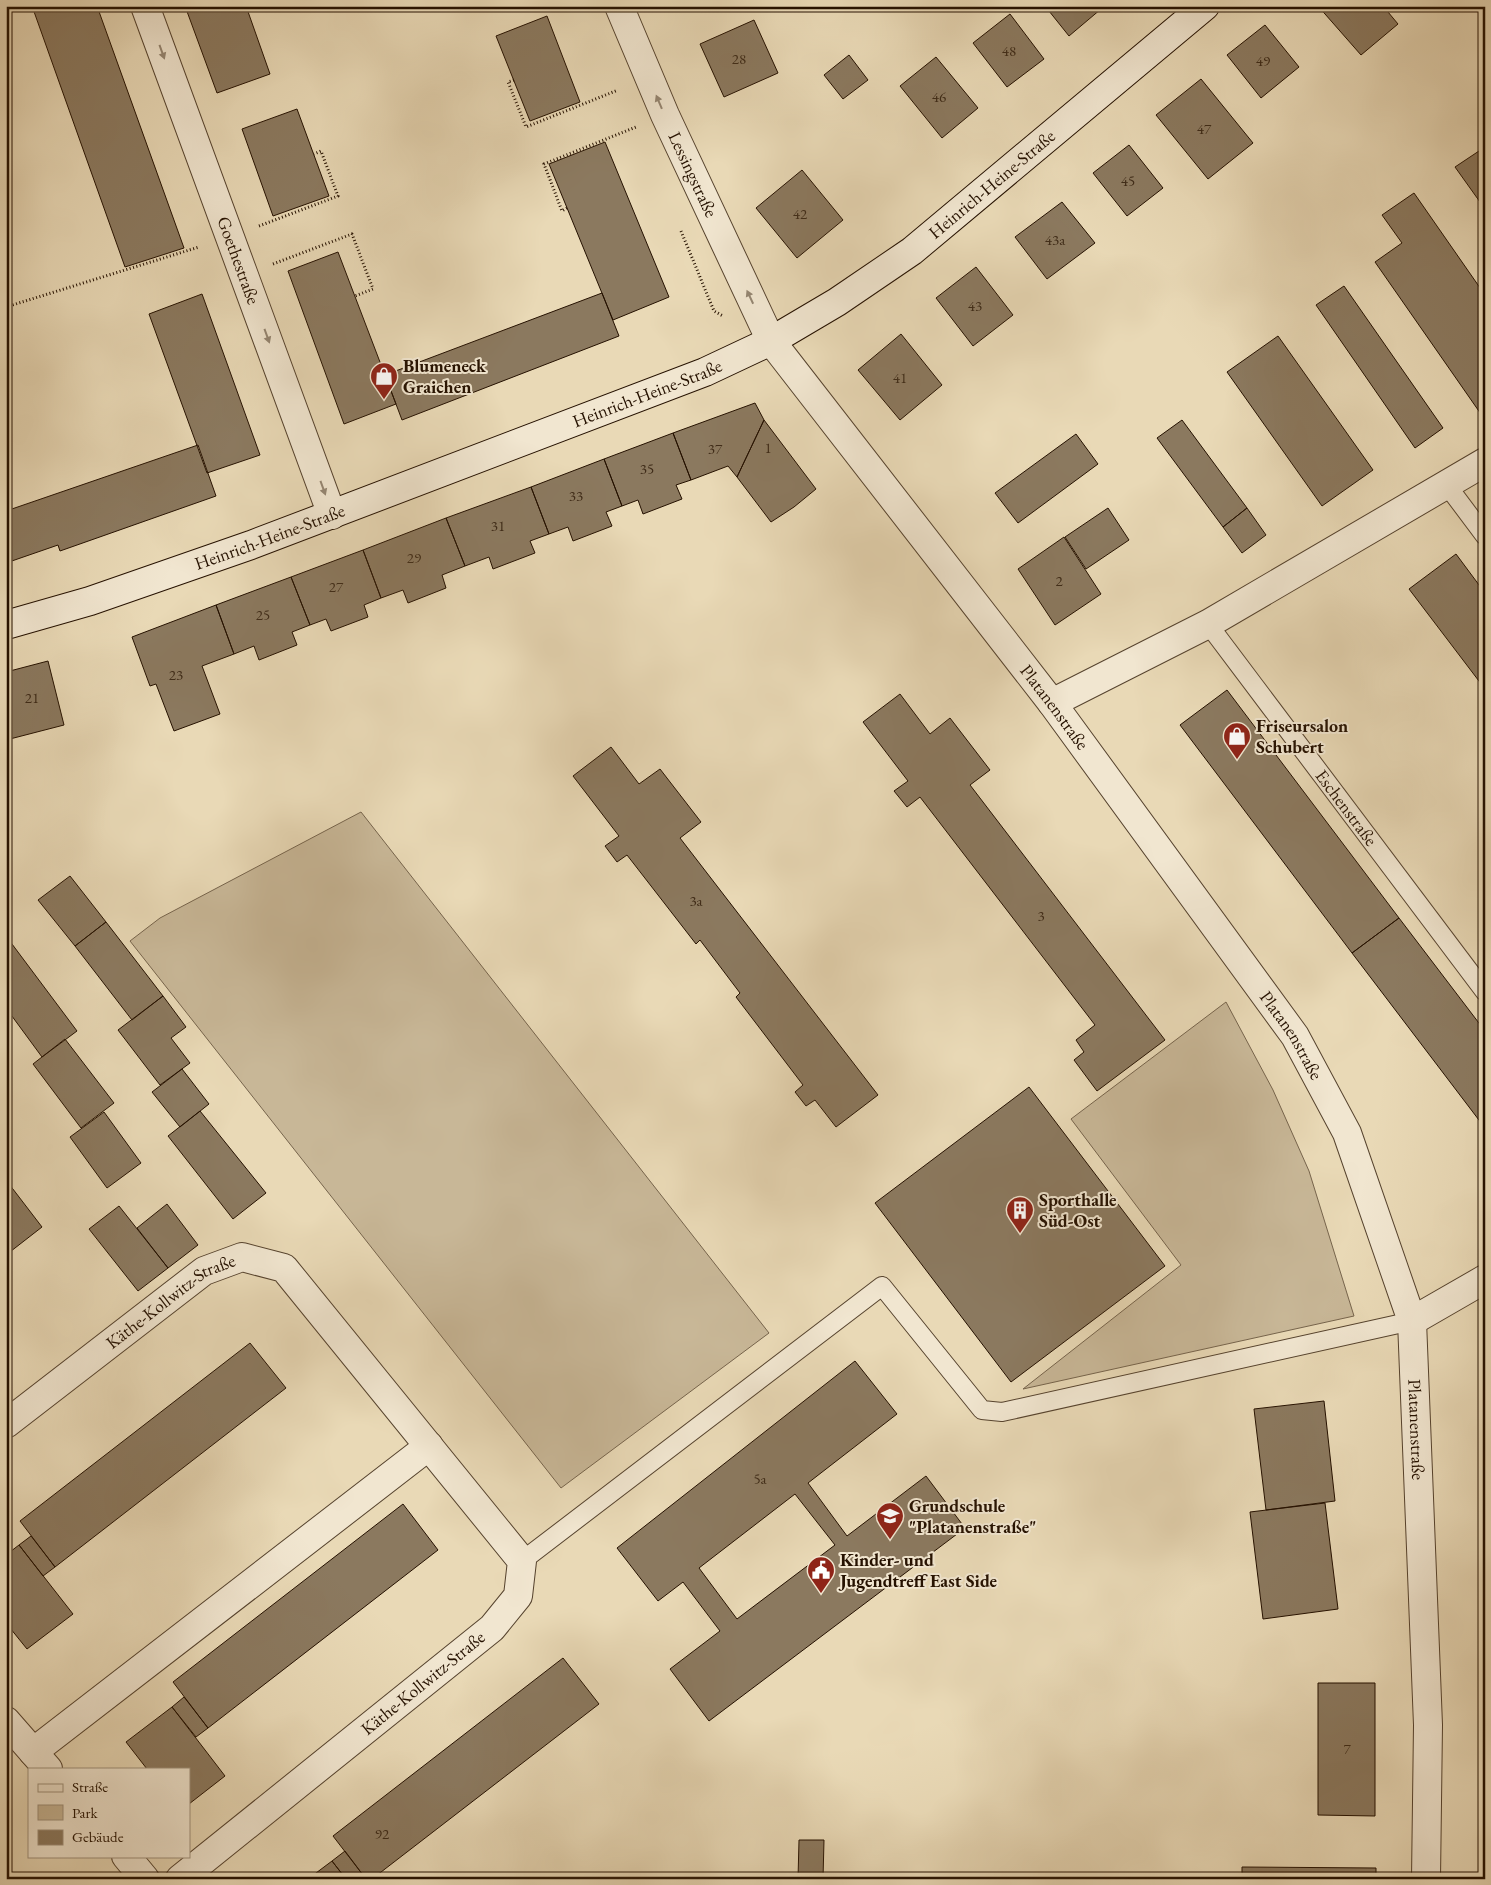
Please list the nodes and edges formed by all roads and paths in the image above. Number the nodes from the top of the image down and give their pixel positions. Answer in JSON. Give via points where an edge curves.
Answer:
{"nodes":[{"id":1,"x":145,"y":6,"type":"edge"},
{"id":2,"x":619,"y":6,"type":"edge"},
{"id":3,"x":1205,"y":6,"type":"edge"},
{"id":4,"x":649,"y":78,"type":"junction"},
{"id":5,"x":514,"y":80,"type":"dead end"},
{"id":6,"x":664,"y":115,"type":"junction"},
{"id":7,"x":314,"y":154,"type":"dead end"},
{"id":8,"x":567,"y":208,"type":"dead end"},
{"id":9,"x":230,"y":237,"type":"junction"},
{"id":10,"x":245,"y":275,"type":"junction"},
{"id":11,"x":355,"y":296,"type":"dead end"},
{"id":12,"x":6,"y":307,"type":"edge"},
{"id":13,"x":771,"y":341,"type":"junction"},
{"id":14,"x":1485,"y":462,"type":"edge"},
{"id":15,"x":1446,"y":484,"type":"junction"},
{"id":16,"x":332,"y":515,"type":"junction"},
{"id":17,"x":1485,"y":536,"type":"edge"},
{"id":18,"x":1208,"y":624,"type":"junction"},
{"id":19,"x":6,"y":625,"type":"edge"},
{"id":20,"x":1052,"y":703,"type":"junction"},
{"id":21,"x":1485,"y":992,"type":"edge"},
{"id":22,"x":1485,"y":1280,"type":"edge"},
{"id":23,"x":1412,"y":1321,"type":"junction"},
{"id":24,"x":6,"y":1424,"type":"edge"},
{"id":25,"x":429,"y":1446,"type":"junction"},
{"id":26,"x":522,"y":1561,"type":"junction"},
{"id":27,"x":6,"y":1721,"type":"edge"},
{"id":28,"x":41,"y":1760,"type":"edge"},
{"id":29,"x":128,"y":1858,"type":"edge"},
{"id":30,"x":146,"y":1879,"type":"edge"},
{"id":31,"x":180,"y":1879,"type":"edge"},
{"id":32,"x":1426,"y":1879,"type":"edge"}],
"edges":[{"from":1,"to":9,"type":"street","name":"Goethestraße","one_way":true},
{"from":2,"to":4,"type":"street","name":"Lessingstraße"},
{"from":3,"to":13,"type":"street","name":"Heinrich-Heine-Straße","via":[[912,251],[837,302]]},
{"from":4,"to":5,"type":"path","via":[[526,127],[508,82]]},
{"from":6,"to":4,"type":"street","name":"Lessingstraße","one_way":true},
{"from":6,"to":8,"type":"path","via":[[544,164],[562,210]]},
{"from":13,"to":6,"type":"street","name":"Lessingstraße","one_way":true},
{"from":7,"to":9,"type":"path","via":[[321,151],[338,196]]},
{"from":9,"to":10,"type":"street","name":"Goethestraße"},
{"from":9,"to":12,"type":"path"},
{"from":10,"to":11,"type":"path","via":[[352,234],[373,289]]},
{"from":10,"to":16,"type":"street","name":"Goethestraße","one_way":true},
{"from":13,"to":16,"type":"street","name":"Heinrich-Heine-Straße","via":[[705,372]]},
{"from":13,"to":20,"type":"street","name":"Platanenstraße"},
{"from":14,"to":15,"type":"street"},
{"from":15,"to":17,"type":"lane"},
{"from":15,"to":18,"type":"street"},
{"from":16,"to":19,"type":"street","name":"Heinrich-Heine-Straße","via":[[99,598]]},
{"from":18,"to":20,"type":"street"},
{"from":18,"to":21,"type":"lane","name":"Eschenstraße"},
{"from":20,"to":23,"type":"street","name":"Platanenstraße","via":[[1295,1036],[1348,1133]]},
{"from":22,"to":23,"type":"street"},
{"from":23,"to":26,"type":"lane","via":[[1002,1412],[982,1410],[882,1286]]},
{"from":23,"to":32,"type":"street","name":"Platanenstraße","via":[[1428,1725]]},
{"from":24,"to":25,"type":"street","name":"Käthe-Kollwitz-Straße","via":[[204,1271],[242,1257],[284,1268]]},
{"from":25,"to":26,"type":"street","name":"Käthe-Kollwitz-Straße"},
{"from":25,"to":28,"type":"street"},
{"from":26,"to":31,"type":"street","name":"Käthe-Kollwitz-Straße","via":[[518,1596],[492,1628]]},
{"from":27,"to":28,"type":"street"},
{"from":29,"to":30,"type":"street"}]}
